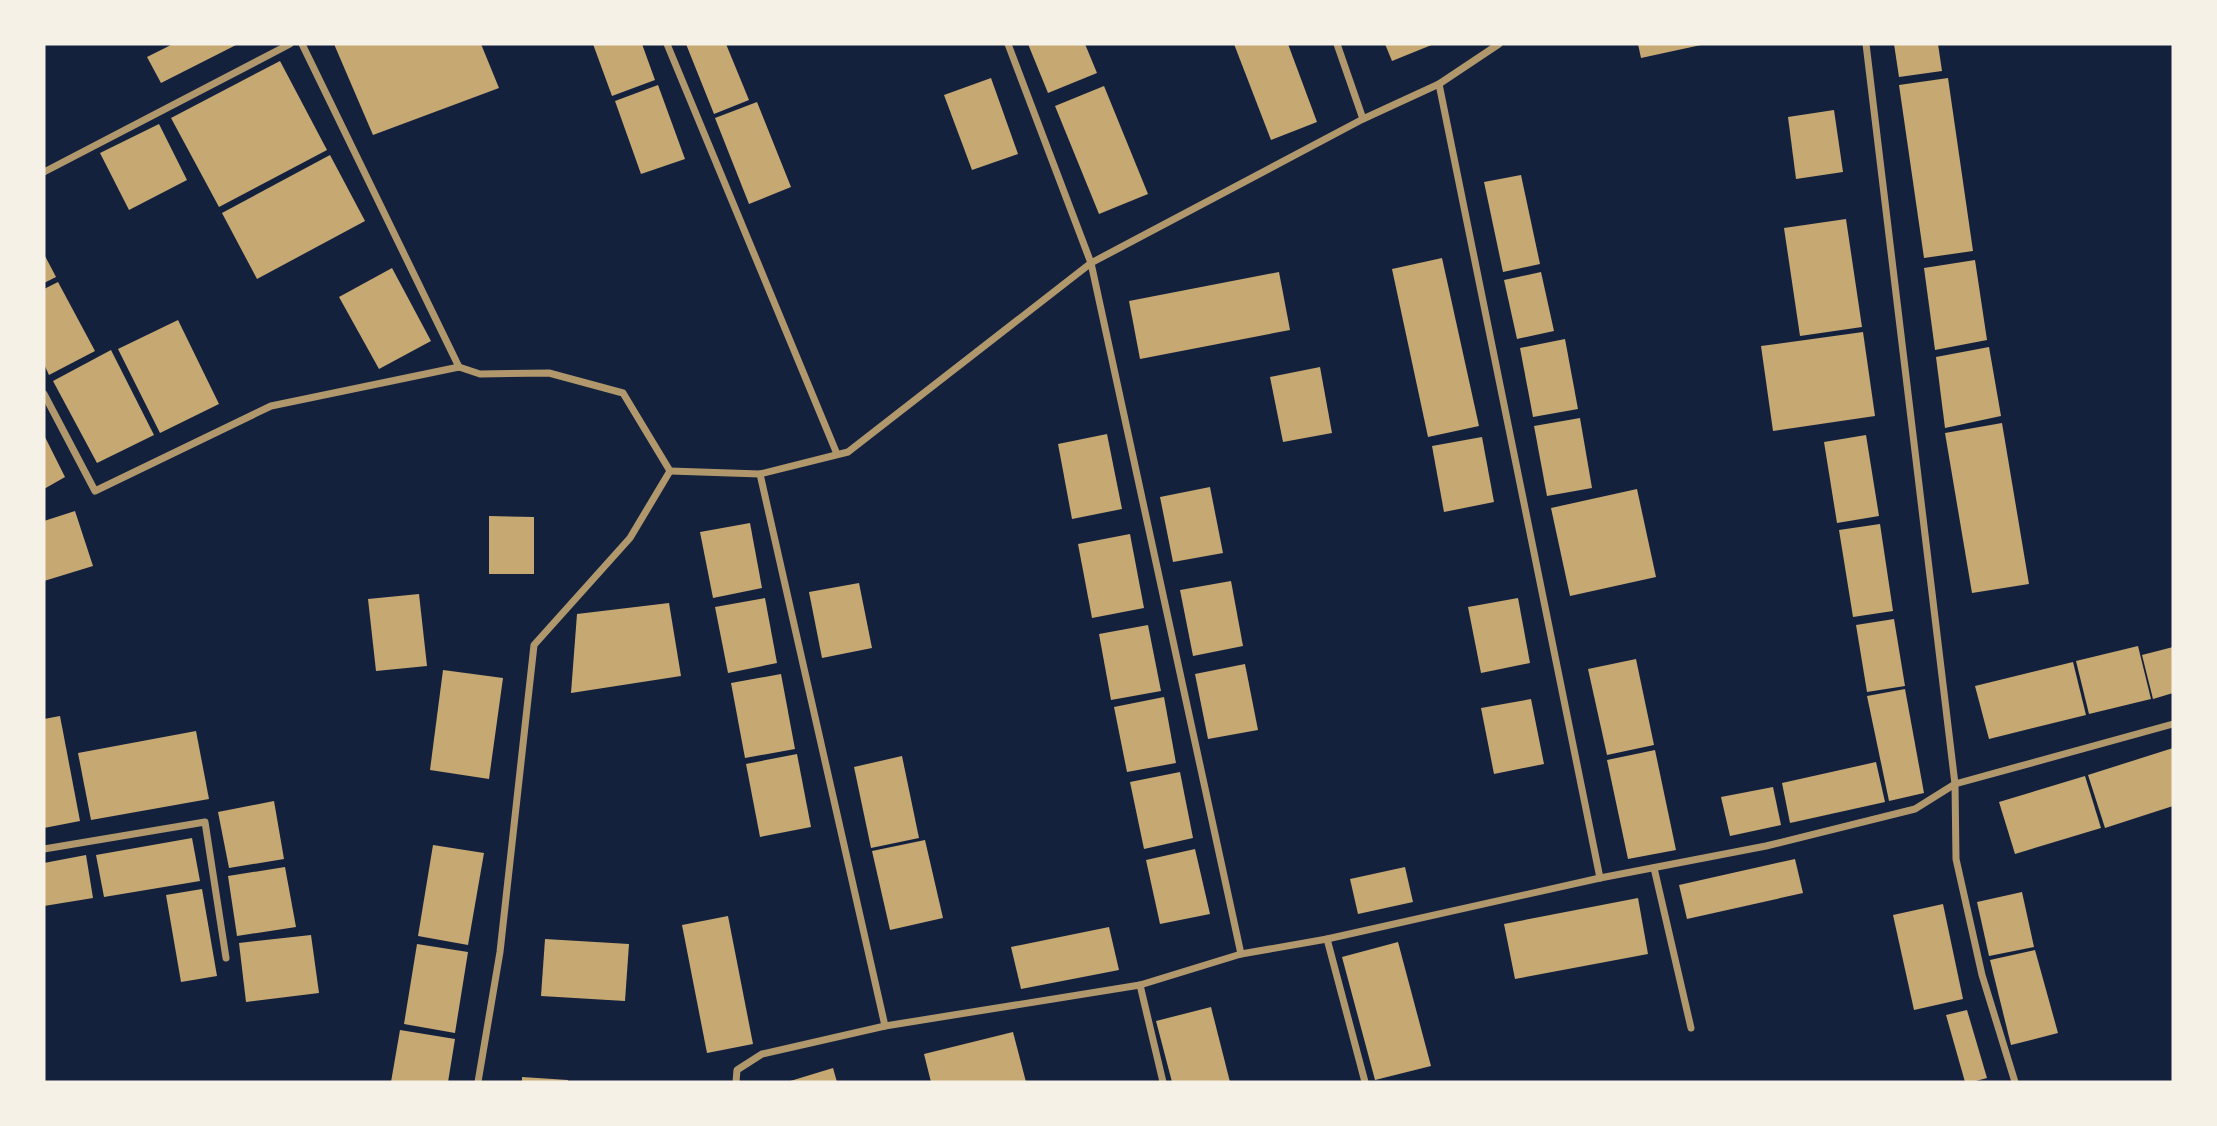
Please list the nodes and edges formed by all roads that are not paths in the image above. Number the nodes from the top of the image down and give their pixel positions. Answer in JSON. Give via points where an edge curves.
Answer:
{"nodes":[{"id":1,"x":290,"y":44,"type":"edge"},
{"id":2,"x":302,"y":44,"type":"edge"},
{"id":3,"x":667,"y":44,"type":"edge"},
{"id":4,"x":1008,"y":44,"type":"edge"},
{"id":5,"x":1337,"y":44,"type":"edge"},
{"id":6,"x":1499,"y":44,"type":"edge"},
{"id":7,"x":1866,"y":44,"type":"edge"},
{"id":8,"x":1439,"y":84,"type":"junction"},
{"id":9,"x":1363,"y":119,"type":"junction"},
{"id":10,"x":44,"y":172,"type":"edge"},
{"id":11,"x":1091,"y":263,"type":"junction"},
{"id":12,"x":459,"y":367,"type":"junction"},
{"id":13,"x":44,"y":394,"type":"edge"},
{"id":14,"x":837,"y":454,"type":"junction"},
{"id":15,"x":670,"y":471,"type":"junction"},
{"id":16,"x":760,"y":474,"type":"junction"},
{"id":17,"x":2173,"y":723,"type":"edge"},
{"id":18,"x":1955,"y":784,"type":"junction"},
{"id":19,"x":44,"y":849,"type":"edge"},
{"id":20,"x":1654,"y":868,"type":"junction"},
{"id":21,"x":1600,"y":878,"type":"junction"},
{"id":22,"x":1327,"y":939,"type":"junction"},
{"id":23,"x":1241,"y":954,"type":"junction"},
{"id":24,"x":226,"y":958,"type":"dead end"},
{"id":25,"x":1140,"y":985,"type":"junction"},
{"id":26,"x":885,"y":1026,"type":"junction"},
{"id":27,"x":1691,"y":1028,"type":"dead end"},
{"id":28,"x":478,"y":1082,"type":"edge"},
{"id":29,"x":736,"y":1082,"type":"edge"},
{"id":30,"x":1163,"y":1082,"type":"edge"},
{"id":31,"x":1365,"y":1082,"type":"edge"},
{"id":32,"x":2015,"y":1082,"type":"edge"}],
"edges":[{"from":1,"to":10,"type":"street"},
{"from":2,"to":12,"type":"street"},
{"from":3,"to":14,"type":"street"},
{"from":4,"to":11,"type":"street"},
{"from":5,"to":9,"type":"street"},
{"from":6,"to":8,"type":"street"},
{"from":7,"to":18,"type":"street"},
{"from":8,"to":9,"type":"street"},
{"from":8,"to":21,"type":"street"},
{"from":9,"to":11,"type":"street"},
{"from":11,"to":14,"type":"street","via":[[848,452]]},
{"from":11,"to":23,"type":"street"},
{"from":12,"to":13,"type":"street","via":[[271,406],[94,491]]},
{"from":12,"to":15,"type":"street","via":[[480,374],[549,373],[623,393]]},
{"from":14,"to":16,"type":"street"},
{"from":15,"to":16,"type":"street"},
{"from":15,"to":28,"type":"street","via":[[630,538],[534,645],[500,951]]},
{"from":16,"to":26,"type":"street"},
{"from":17,"to":18,"type":"street"},
{"from":18,"to":20,"type":"street","via":[[1915,809]]},
{"from":18,"to":32,"type":"street","via":[[1956,859],[1982,975]]},
{"from":19,"to":24,"type":"street","via":[[205,821]]},
{"from":20,"to":21,"type":"street"},
{"from":20,"to":27,"type":"street"},
{"from":21,"to":22,"type":"street"},
{"from":22,"to":23,"type":"street"},
{"from":22,"to":31,"type":"street"},
{"from":23,"to":25,"type":"street"},
{"from":25,"to":26,"type":"street"},
{"from":25,"to":30,"type":"street"},
{"from":26,"to":29,"type":"street","via":[[762,1054],[737,1070]]}]}
